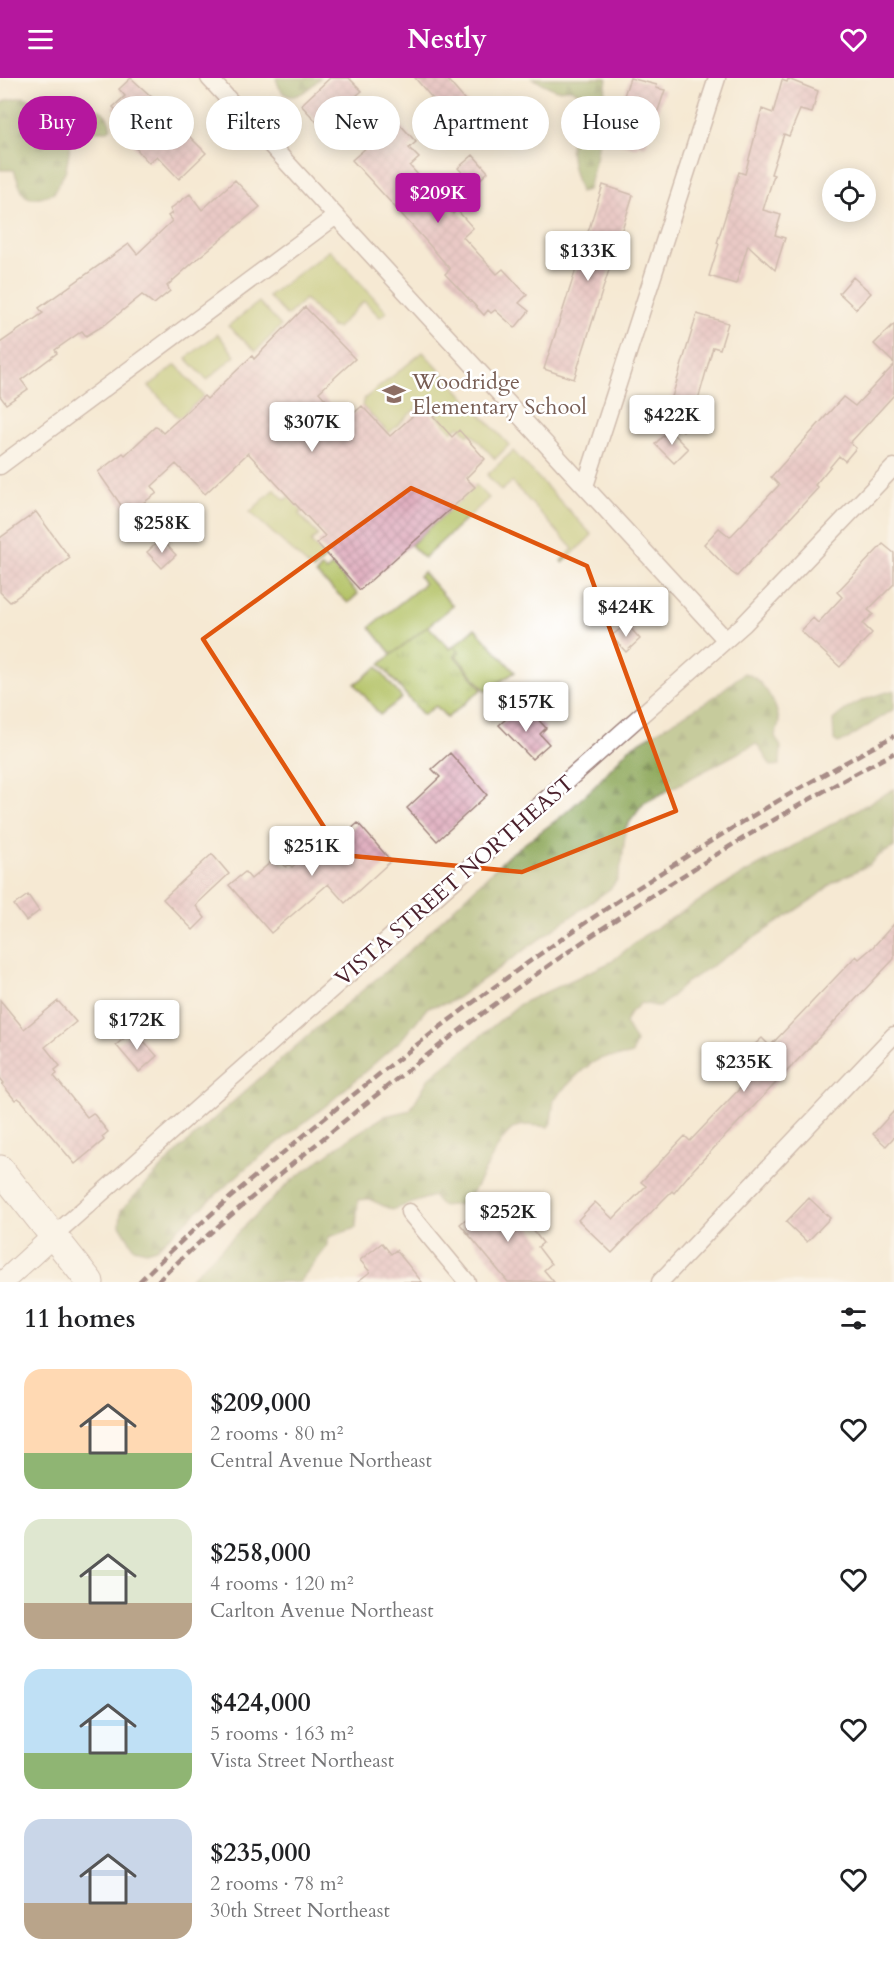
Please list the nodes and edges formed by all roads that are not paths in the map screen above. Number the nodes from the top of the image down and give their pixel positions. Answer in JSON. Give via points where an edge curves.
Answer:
{"nodes":[{"id":1,"x":209,"y":78,"type":"edge"},
{"id":2,"x":717,"y":78,"type":"edge"},
{"id":3,"x":336,"y":216,"type":"junction"},
{"id":4,"x":0,"y":466,"type":"edge"},
{"id":5,"x":894,"y":467,"type":"edge"},
{"id":6,"x":585,"y":486,"type":"junction"},
{"id":7,"x":726,"y":640,"type":"junction"},
{"id":8,"x":894,"y":1035,"type":"edge"},
{"id":9,"x":0,"y":1169,"type":"edge"},
{"id":10,"x":409,"y":1212,"type":"dead end"},
{"id":11,"x":57,"y":1242,"type":"junction"},
{"id":12,"x":3,"y":1282,"type":"edge"},
{"id":13,"x":90,"y":1282,"type":"edge"},
{"id":14,"x":467,"y":1282,"type":"edge"},
{"id":15,"x":660,"y":1282,"type":"edge"}],
"edges":[{"from":1,"to":3,"type":"street"},
{"from":2,"to":6,"type":"street"},
{"from":3,"to":4,"type":"street"},
{"from":3,"to":6,"type":"street"},
{"from":5,"to":7,"type":"street","name":"VISTA STREET NORTHEAST"},
{"from":6,"to":7,"type":"street"},
{"from":7,"to":11,"type":"street","name":"VISTA STREET NORTHEAST"},
{"from":8,"to":15,"type":"street"},
{"from":9,"to":11,"type":"main road"},
{"from":10,"to":14,"type":"street"},
{"from":11,"to":12,"type":"street","name":"VISTA STREET NORTHEAST"},
{"from":11,"to":13,"type":"main road"}]}
